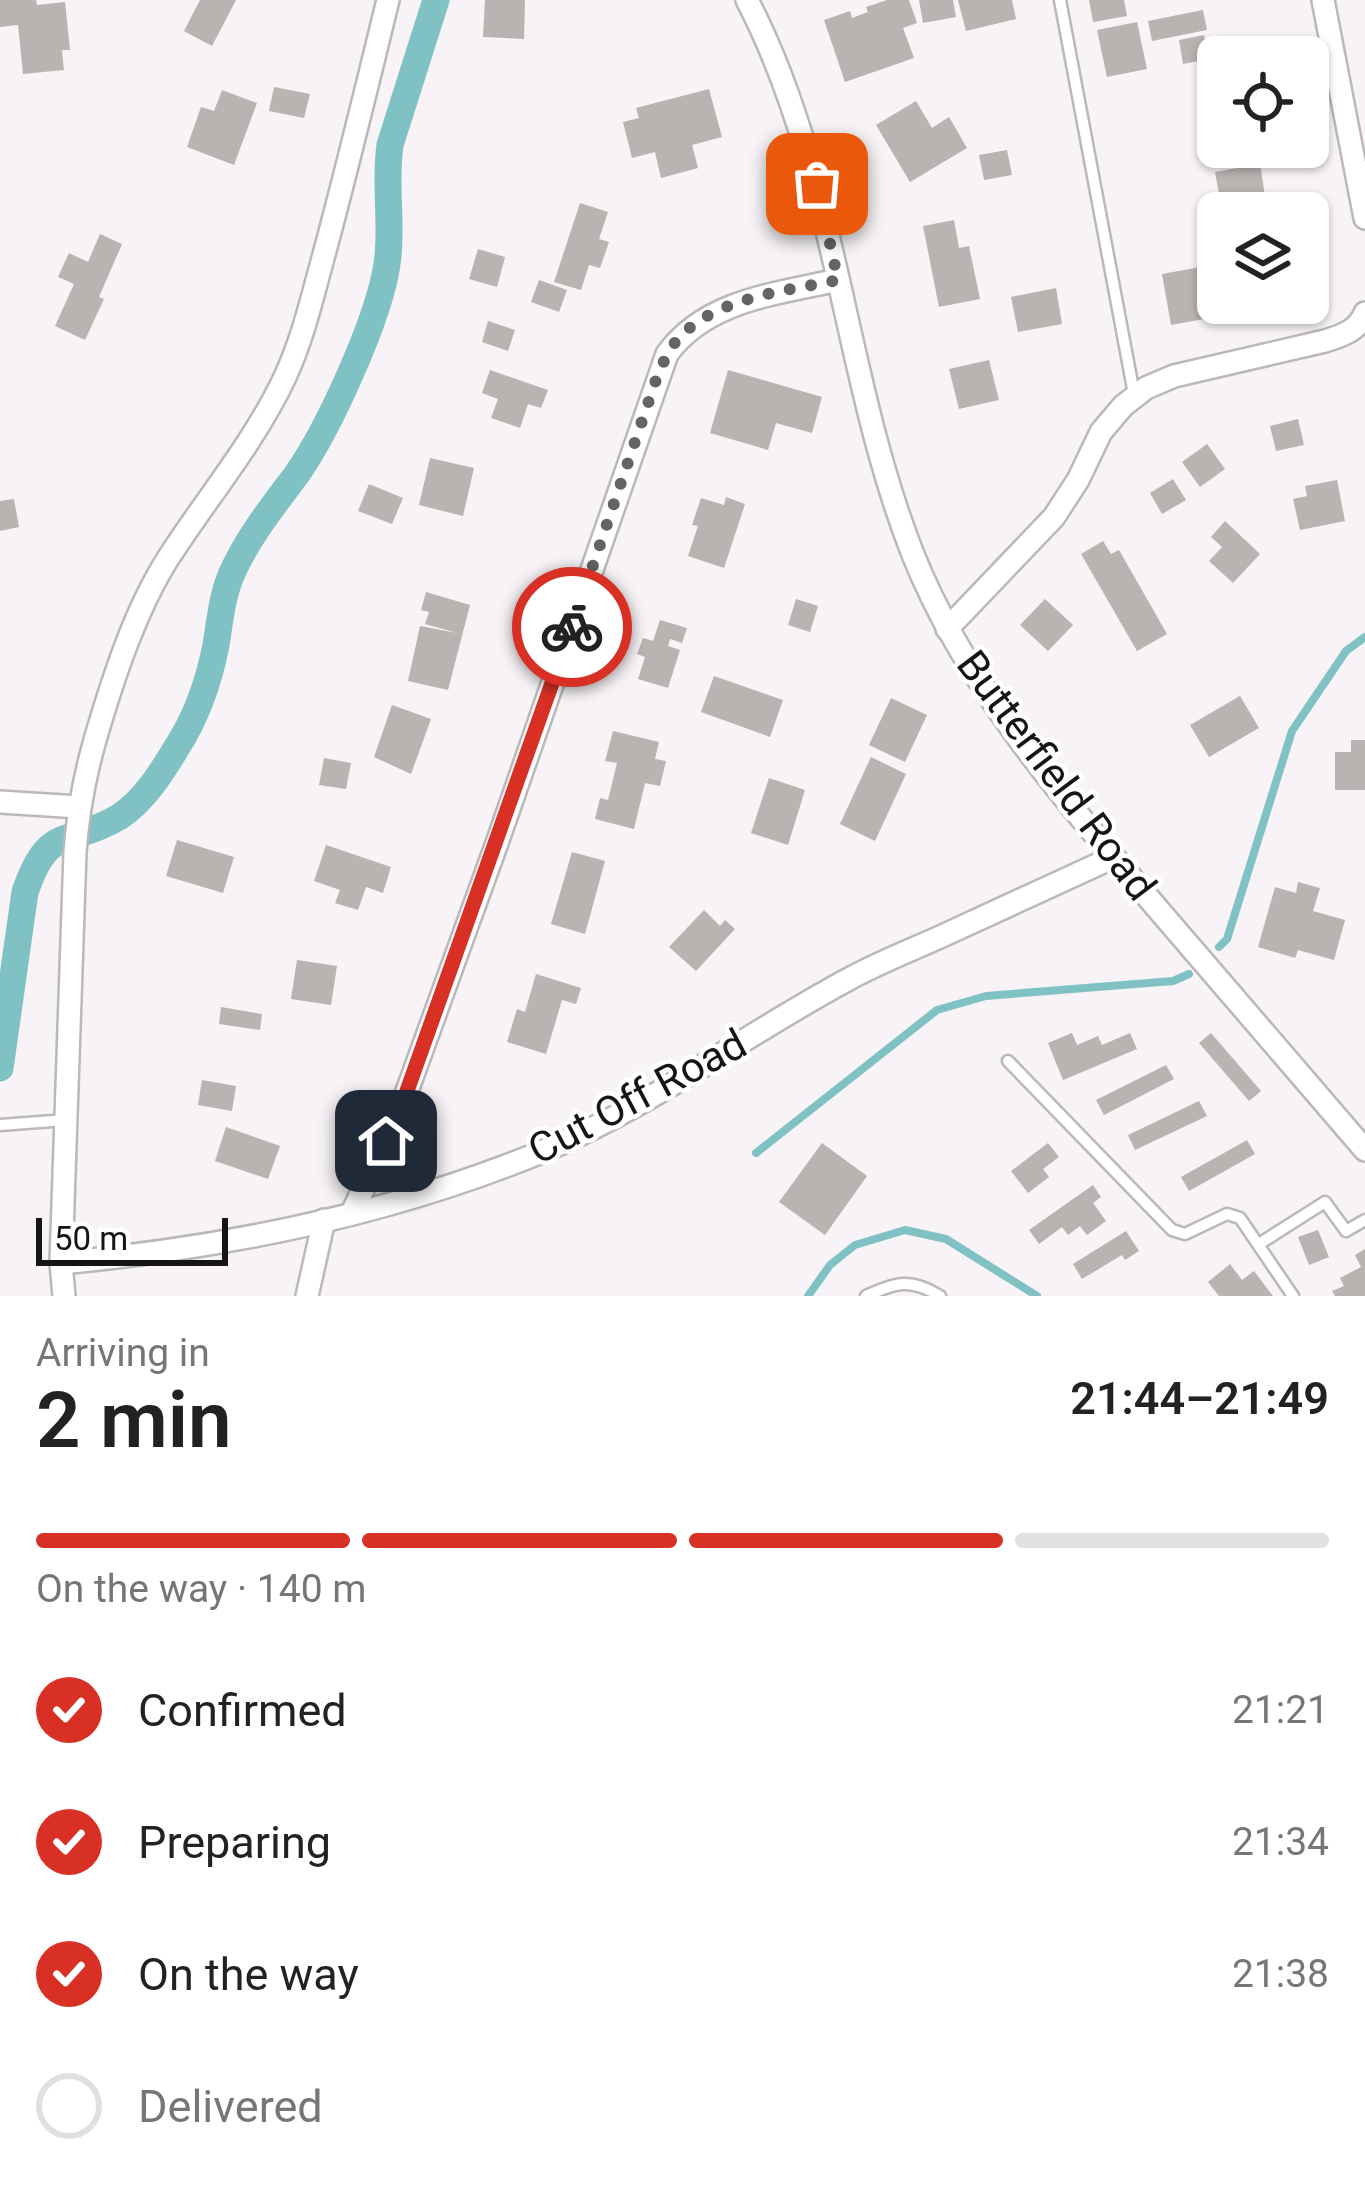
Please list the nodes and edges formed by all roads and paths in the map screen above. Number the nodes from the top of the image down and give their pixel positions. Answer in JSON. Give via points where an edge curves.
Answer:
{"nodes":[{"id":1,"x":388,"y":0,"type":"edge"},
{"id":2,"x":747,"y":0,"type":"edge"},
{"id":3,"x":1060,"y":0,"type":"edge"},
{"id":4,"x":1323,"y":0,"type":"edge"},
{"id":5,"x":1356,"y":124,"type":"edge"},
{"id":6,"x":1365,"y":218,"type":"edge"},
{"id":7,"x":838,"y":280,"type":"junction"},
{"id":8,"x":1365,"y":313,"type":"edge"},
{"id":9,"x":1135,"y":398,"type":"junction"},
{"id":10,"x":947,"y":628,"type":"junction"},
{"id":11,"x":0,"y":802,"type":"edge"},
{"id":12,"x":78,"y":814,"type":"junction"},
{"id":13,"x":1114,"y":857,"type":"junction"},
{"id":14,"x":1008,"y":1061,"type":"dead end"},
{"id":15,"x":66,"y":1120,"type":"junction"},
{"id":16,"x":0,"y":1125,"type":"edge"},
{"id":17,"x":1365,"y":1150,"type":"edge"},
{"id":18,"x":352,"y":1214,"type":"junction"},
{"id":19,"x":324,"y":1220,"type":"junction"},
{"id":20,"x":1365,"y":1220,"type":"edge"},
{"id":21,"x":1259,"y":1244,"type":"junction"},
{"id":22,"x":61,"y":1263,"type":"junction"},
{"id":23,"x":64,"y":1296,"type":"edge"},
{"id":24,"x":307,"y":1296,"type":"edge"},
{"id":25,"x":866,"y":1296,"type":"edge"},
{"id":26,"x":940,"y":1296,"type":"edge"},
{"id":27,"x":1293,"y":1296,"type":"edge"}],
"edges":[{"from":1,"to":12,"type":"street","via":[[287,372],[135,618],[89,751]]},
{"from":2,"to":7,"type":"street","name":"Butterfield Road","via":[[797,116]]},
{"from":3,"to":9,"type":"lane"},
{"from":4,"to":5,"type":"street"},
{"from":5,"to":6,"type":"street"},
{"from":7,"to":10,"type":"street","name":"Butterfield Road","via":[[894,506]]},
{"from":7,"to":18,"type":"street","via":[[723,309],[695,323],[667,354],[402,1105]]},
{"from":8,"to":9,"type":"street","via":[[1336,338],[1174,376]]},
{"from":9,"to":10,"type":"street","via":[[1100,432],[1054,517]]},
{"from":10,"to":13,"type":"street","name":"Butterfield Road","via":[[1007,724]]},
{"from":11,"to":12,"type":"street"},
{"from":12,"to":15,"type":"street"},
{"from":13,"to":17,"type":"street","name":"Butterfield Road"},
{"from":13,"to":18,"type":"street","name":"Cut Off Road","via":[[850,977],[599,1126],[452,1185]]},
{"from":14,"to":21,"type":"lane","via":[[1172,1230],[1193,1232],[1234,1215]]},
{"from":15,"to":16,"type":"lane"},
{"from":15,"to":22,"type":"street"},
{"from":18,"to":19,"type":"street","name":"Cut Off Road"},
{"from":19,"to":22,"type":"street","name":"Cut Off Road","via":[[158,1254]]},
{"from":19,"to":24,"type":"street"},
{"from":20,"to":21,"type":"lane","via":[[1346,1231],[1325,1202]]},
{"from":21,"to":27,"type":"lane"},
{"from":22,"to":23,"type":"street"},
{"from":25,"to":26,"type":"lane","via":[[898,1282]]}]}
